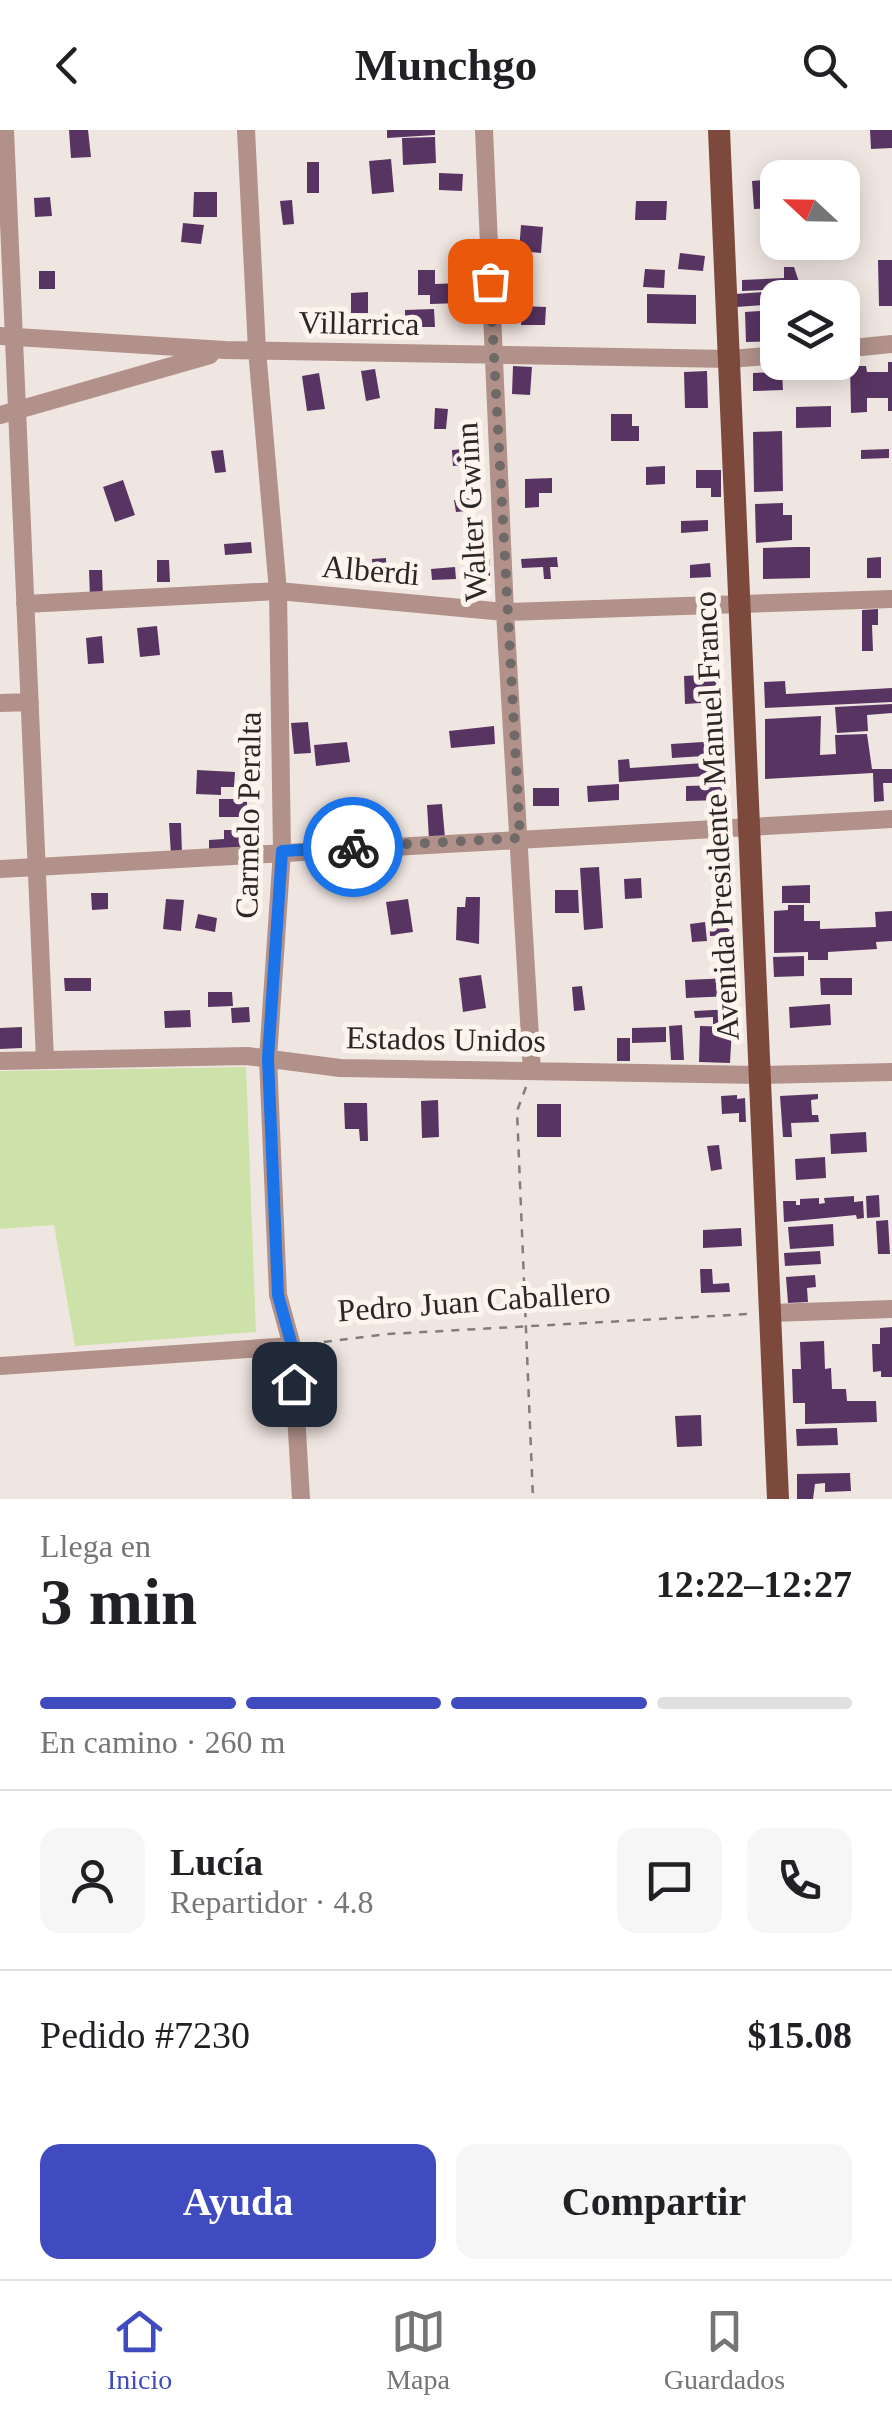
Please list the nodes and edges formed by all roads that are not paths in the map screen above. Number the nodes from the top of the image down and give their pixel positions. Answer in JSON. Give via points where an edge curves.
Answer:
{"nodes":[{"id":1,"x":5,"y":130,"type":"edge"},
{"id":2,"x":246,"y":130,"type":"edge"},
{"id":3,"x":484,"y":130,"type":"edge"},
{"id":4,"x":719,"y":130,"type":"edge"},
{"id":5,"x":7,"y":336,"type":"edge"},
{"id":6,"x":892,"y":344,"type":"edge"},
{"id":7,"x":860,"y":347,"type":"edge"},
{"id":8,"x":225,"y":350,"type":"junction"},
{"id":9,"x":257,"y":350,"type":"junction"},
{"id":10,"x":494,"y":356,"type":"junction"},
{"id":11,"x":760,"y":356,"type":"edge"},
{"id":12,"x":730,"y":359,"type":"junction"},
{"id":13,"x":8,"y":412,"type":"edge"},
{"id":14,"x":278,"y":592,"type":"junction"},
{"id":15,"x":892,"y":598,"type":"edge"},
{"id":16,"x":25,"y":604,"type":"junction"},
{"id":17,"x":740,"y":607,"type":"junction"},
{"id":18,"x":505,"y":612,"type":"junction"},
{"id":19,"x":30,"y":702,"type":"junction"},
{"id":20,"x":0,"y":704,"type":"edge"},
{"id":21,"x":892,"y":819,"type":"edge"},
{"id":22,"x":750,"y":829,"type":"junction"},
{"id":23,"x":520,"y":838,"type":"junction"},
{"id":24,"x":282,"y":851,"type":"junction"},
{"id":25,"x":37,"y":866,"type":"junction"},
{"id":26,"x":0,"y":868,"type":"edge"},
{"id":27,"x":268,"y":1058,"type":"junction"},
{"id":28,"x":45,"y":1060,"type":"junction"},
{"id":29,"x":0,"y":1061,"type":"edge"},
{"id":30,"x":532,"y":1071,"type":"junction"},
{"id":31,"x":892,"y":1072,"type":"edge"},
{"id":32,"x":760,"y":1075,"type":"junction"},
{"id":33,"x":892,"y":1309,"type":"edge"},
{"id":34,"x":770,"y":1313,"type":"junction"},
{"id":35,"x":292,"y":1346,"type":"junction"},
{"id":36,"x":0,"y":1366,"type":"edge"},
{"id":37,"x":300,"y":1499,"type":"edge"},
{"id":38,"x":778,"y":1499,"type":"edge"}],
"edges":[{"from":1,"to":5,"type":"street"},
{"from":2,"to":9,"type":"street","name":"Carmelo Peralta"},
{"from":3,"to":10,"type":"street","name":"Walter Gwinn"},
{"from":4,"to":12,"type":"main road","name":"Avenida Presidente Manuel Franco"},
{"from":5,"to":8,"type":"street","name":"Villarrica"},
{"from":5,"to":13,"type":"street"},
{"from":6,"to":7,"type":"street"},
{"from":8,"to":9,"type":"street","name":"Villarrica"},
{"from":8,"to":13,"type":"street"},
{"from":9,"to":10,"type":"street","name":"Villarrica"},
{"from":9,"to":14,"type":"street","name":"Carmelo Peralta"},
{"from":10,"to":12,"type":"street","name":"Villarrica"},
{"from":10,"to":18,"type":"street","name":"Walter Gwinn"},
{"from":11,"to":12,"type":"street","name":"Villarrica"},
{"from":12,"to":17,"type":"main road","name":"Avenida Presidente Manuel Franco"},
{"from":13,"to":16,"type":"street"},
{"from":14,"to":16,"type":"street","name":"Alberdi"},
{"from":14,"to":18,"type":"street","name":"Alberdi"},
{"from":14,"to":24,"type":"street","name":"Carmelo Peralta"},
{"from":15,"to":17,"type":"street","name":"Alberdi"},
{"from":16,"to":19,"type":"street"},
{"from":17,"to":18,"type":"street","name":"Alberdi"},
{"from":17,"to":22,"type":"main road","name":"Avenida Presidente Manuel Franco"},
{"from":18,"to":23,"type":"street","name":"Walter Gwinn"},
{"from":19,"to":20,"type":"street"},
{"from":19,"to":25,"type":"street"},
{"from":21,"to":22,"type":"street"},
{"from":22,"to":23,"type":"street"},
{"from":22,"to":32,"type":"main road","name":"Avenida Presidente Manuel Franco"},
{"from":23,"to":24,"type":"street"},
{"from":23,"to":30,"type":"street","name":"Walter Gwinn"},
{"from":24,"to":25,"type":"street"},
{"from":24,"to":27,"type":"street","name":"Carmelo Peralta"},
{"from":25,"to":26,"type":"street"},
{"from":25,"to":28,"type":"street"},
{"from":27,"to":28,"type":"street","name":"Estados Unidos"},
{"from":27,"to":30,"type":"street","name":"Estados Unidos","via":[[340,1068]]},
{"from":27,"to":35,"type":"street","name":"Carmelo Peralta","via":[[278,1295]]},
{"from":28,"to":29,"type":"street","name":"Estados Unidos"},
{"from":30,"to":32,"type":"street","name":"Estados Unidos"},
{"from":31,"to":32,"type":"street","name":"Estados Unidos"},
{"from":32,"to":34,"type":"main road","name":"Avenida Presidente Manuel Franco"},
{"from":33,"to":34,"type":"street"},
{"from":34,"to":38,"type":"main road","name":"Avenida Presidente Manuel Franco"},
{"from":35,"to":36,"type":"street"},
{"from":35,"to":37,"type":"street","name":"Carmelo Peralta"}]}
